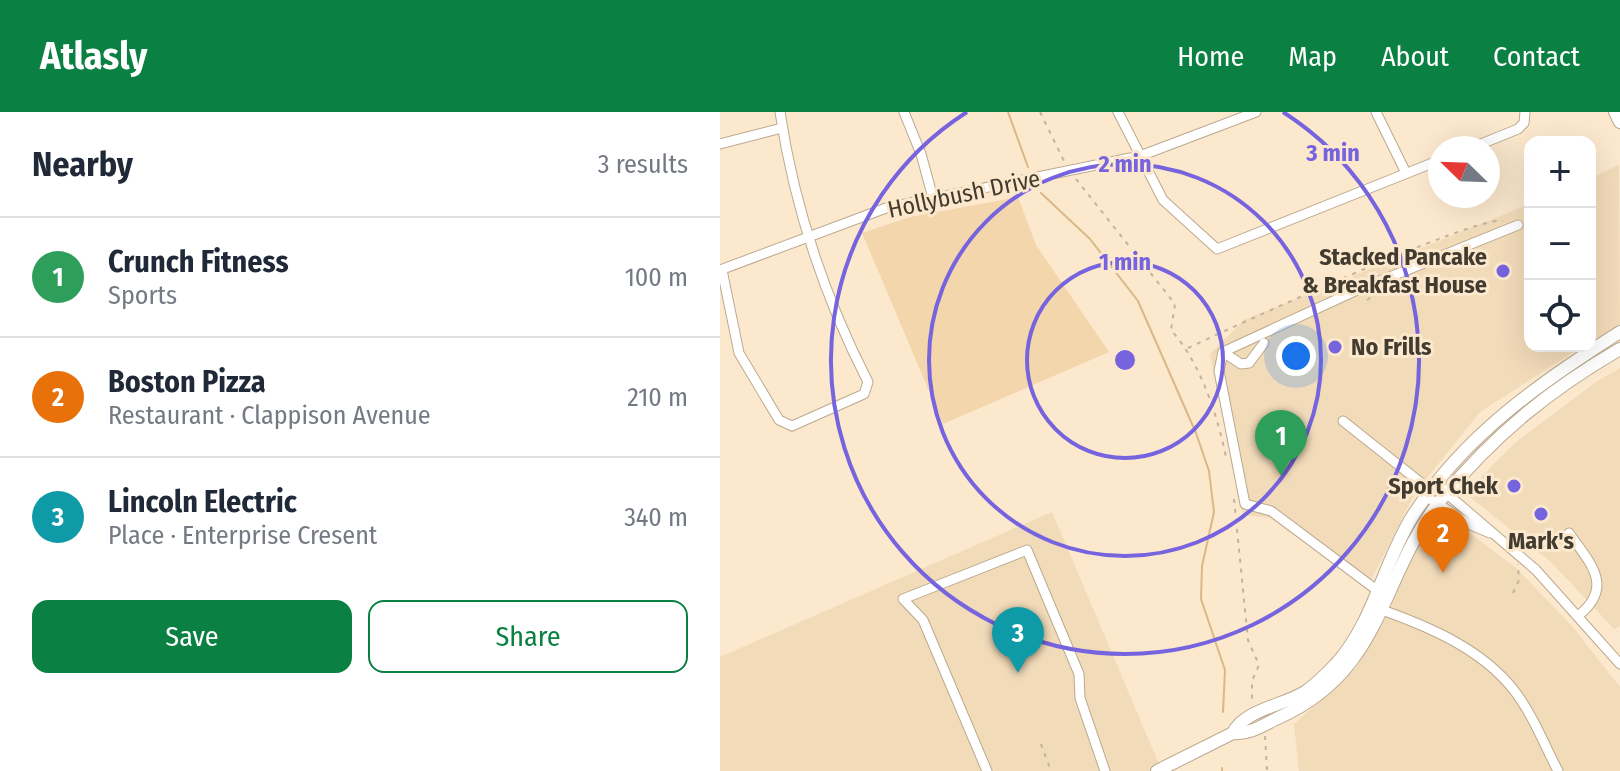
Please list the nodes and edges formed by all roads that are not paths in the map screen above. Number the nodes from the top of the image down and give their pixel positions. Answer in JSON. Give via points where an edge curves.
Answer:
{"nodes":[{"id":1,"x":780,"y":112,"type":"edge"},
{"id":2,"x":904,"y":112,"type":"edge"},
{"id":3,"x":1118,"y":112,"type":"edge"},
{"id":4,"x":1376,"y":112,"type":"edge"},
{"id":5,"x":1525,"y":112,"type":"edge"},
{"id":6,"x":1615,"y":112,"type":"edge"},
{"id":7,"x":1251,"y":113,"type":"edge"},
{"id":8,"x":1620,"y":122,"type":"edge"},
{"id":9,"x":782,"y":128,"type":"junction"},
{"id":10,"x":1500,"y":136,"type":"edge"},
{"id":11,"x":720,"y":144,"type":"edge"},
{"id":12,"x":1140,"y":156,"type":"junction"},
{"id":13,"x":1428,"y":165,"type":"edge"},
{"id":14,"x":1406,"y":173,"type":"junction"},
{"id":15,"x":933,"y":198,"type":"junction"},
{"id":16,"x":1518,"y":225,"type":"road end"},
{"id":17,"x":810,"y":237,"type":"junction"},
{"id":18,"x":721,"y":270,"type":"edge"},
{"id":19,"x":1620,"y":332,"type":"edge"},
{"id":20,"x":1264,"y":343,"type":"dead end"},
{"id":21,"x":1620,"y":349,"type":"edge"},
{"id":22,"x":1223,"y":352,"type":"junction"},
{"id":23,"x":1343,"y":421,"type":"dead end"},
{"id":24,"x":1435,"y":493,"type":"junction"},
{"id":25,"x":1569,"y":533,"type":"dead end"},
{"id":26,"x":1378,"y":591,"type":"junction"},
{"id":27,"x":1382,"y":610,"type":"junction"},
{"id":28,"x":1579,"y":615,"type":"junction"},
{"id":29,"x":1620,"y":664,"type":"edge"},
{"id":30,"x":1343,"y":665,"type":"junction"},
{"id":31,"x":987,"y":771,"type":"edge"},
{"id":32,"x":1105,"y":771,"type":"edge"},
{"id":33,"x":1157,"y":771,"type":"edge"},
{"id":34,"x":1558,"y":771,"type":"edge"}],
"edges":[{"from":1,"to":9,"type":"street"},
{"from":2,"to":15,"type":"street"},
{"from":3,"to":12,"type":"street"},
{"from":4,"to":14,"type":"street"},
{"from":5,"to":10,"type":"street","via":[[1518,129]]},
{"from":6,"to":8,"type":"main road"},
{"from":7,"to":12,"type":"street","name":"Hollybush Drive"},
{"from":9,"to":11,"type":"street"},
{"from":9,"to":17,"type":"street"},
{"from":12,"to":14,"type":"street","via":[[1163,200],[1217,249]]},
{"from":12,"to":15,"type":"street","name":"Hollybush Drive"},
{"from":13,"to":14,"type":"street"},
{"from":15,"to":17,"type":"street","name":"Hollybush Drive","via":[[886,208]]},
{"from":16,"to":22,"type":"street"},
{"from":17,"to":18,"type":"street","name":"Hollybush Drive"},
{"from":17,"to":18,"type":"street","via":[[868,389],[858,399],[792,426],[779,420],[739,353]]},
{"from":19,"to":24,"type":"main road","via":[[1518,401],[1480,436]]},
{"from":20,"to":22,"type":"street","via":[[1249,363],[1241,364]]},
{"from":21,"to":24,"type":"main road","via":[[1521,414]]},
{"from":22,"to":26,"type":"street","via":[[1219,371],[1245,504],[1271,511]]},
{"from":23,"to":24,"type":"street"},
{"from":24,"to":26,"type":"main road","via":[[1404,531]]},
{"from":24,"to":27,"type":"main road"},
{"from":24,"to":28,"type":"street","via":[[1521,558]]},
{"from":25,"to":28,"type":"street","via":[[1596,575],[1598,589]]},
{"from":26,"to":30,"type":"main road"},
{"from":27,"to":30,"type":"main road","via":[[1376,627]]},
{"from":27,"to":34,"type":"street","via":[[1436,631],[1493,668],[1525,707]]},
{"from":28,"to":29,"type":"street"},
{"from":30,"to":33,"type":"main road","via":[[1277,712],[1238,722],[1233,733]]},
{"from":31,"to":32,"type":"street","via":[[923,620],[903,599],[1027,550],[1079,674],[1080,698]]}]}
